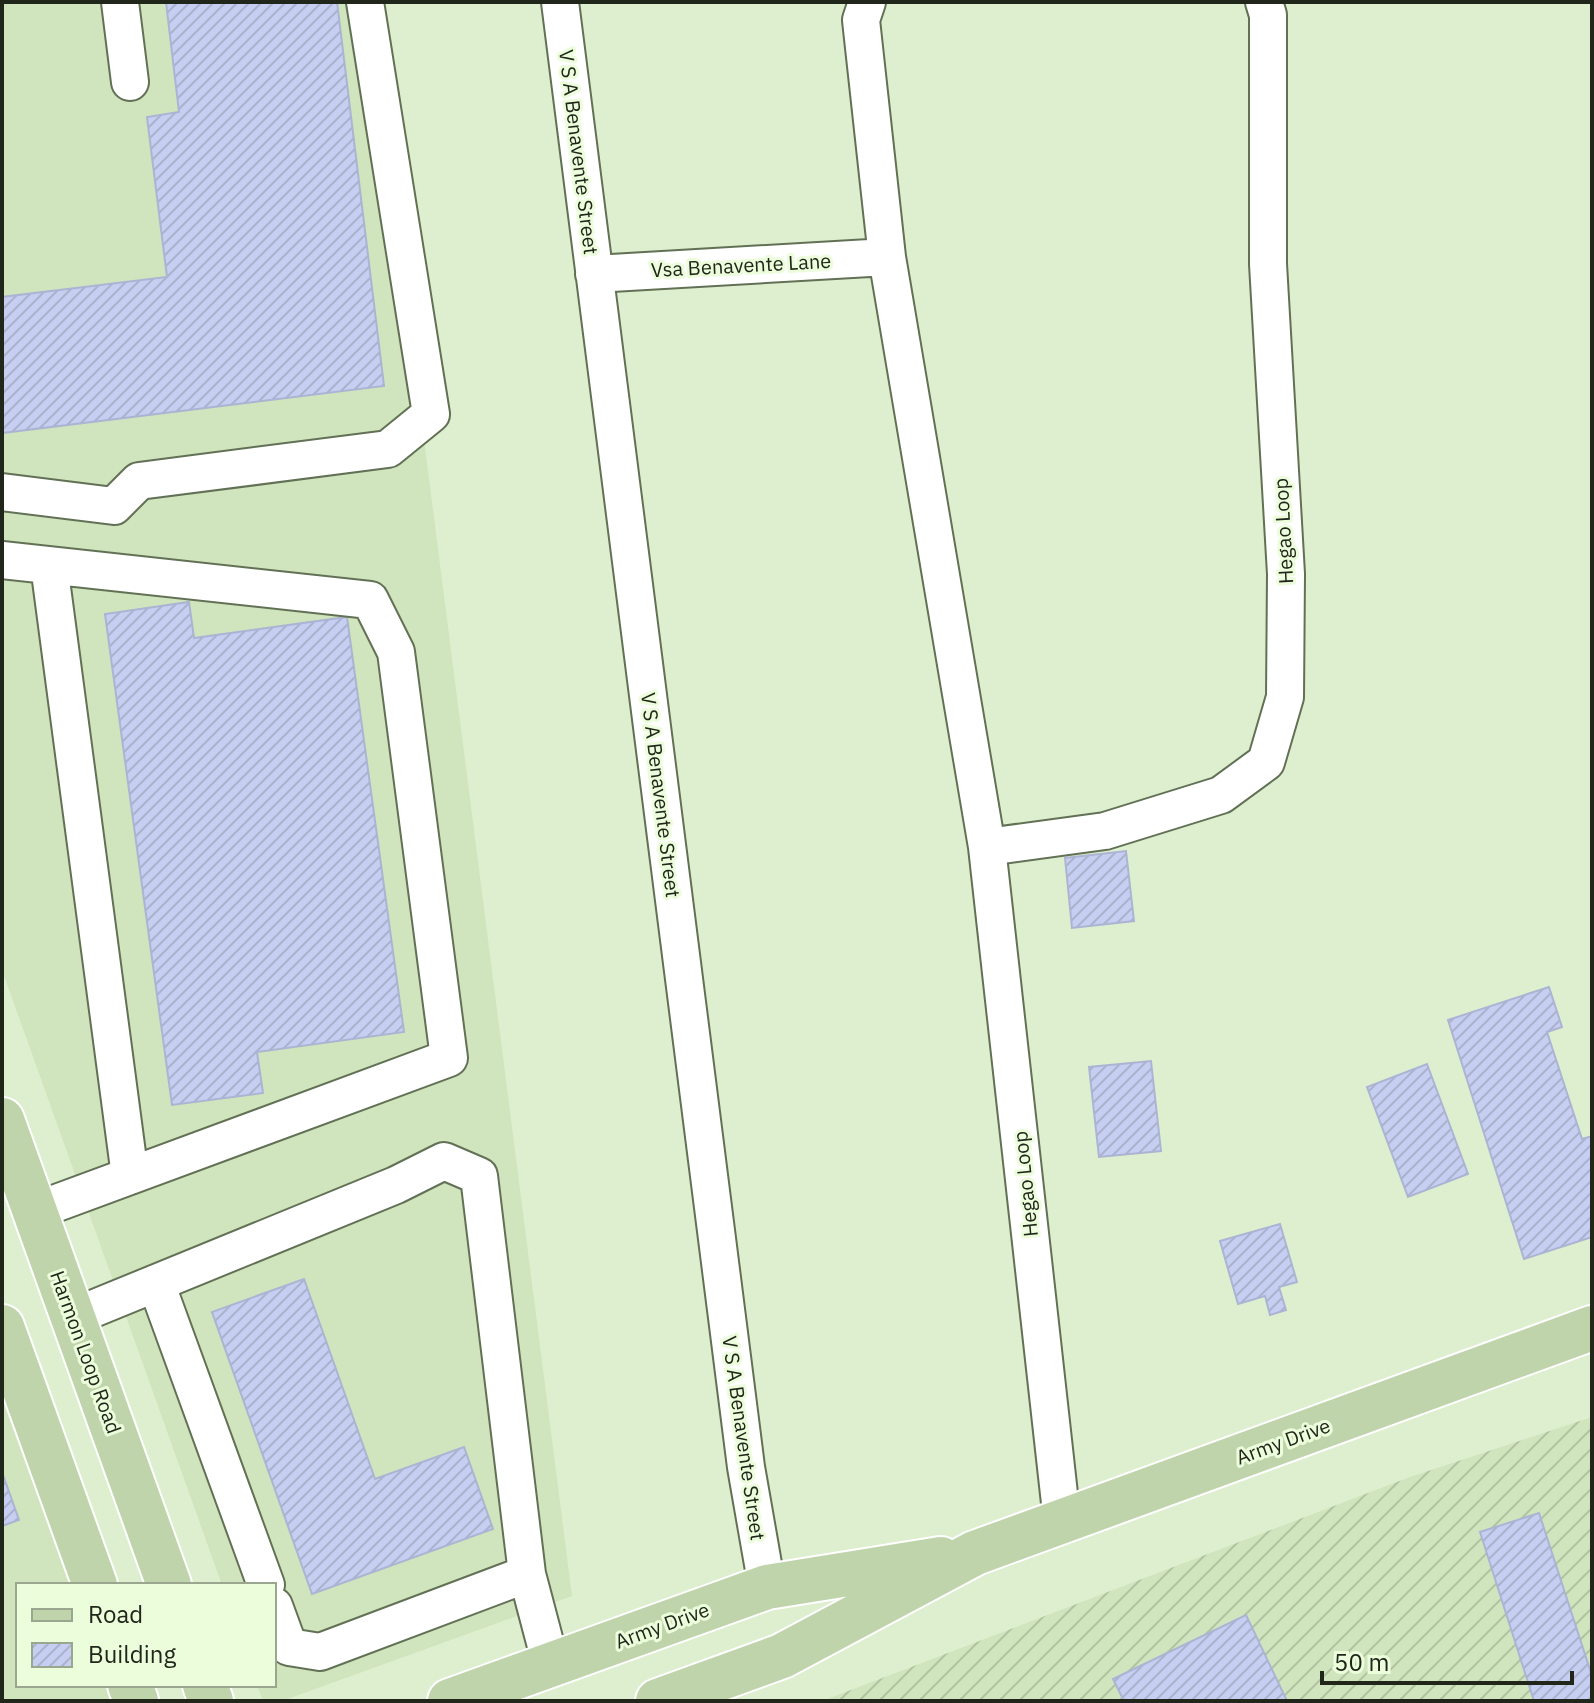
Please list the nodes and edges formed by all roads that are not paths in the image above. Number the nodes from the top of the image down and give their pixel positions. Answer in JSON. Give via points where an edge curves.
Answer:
{"nodes":[{"id":1,"x":120,"y":2,"type":"edge"},
{"id":2,"x":365,"y":2,"type":"edge"},
{"id":3,"x":560,"y":2,"type":"edge"},
{"id":4,"x":867,"y":2,"type":"edge"},
{"id":5,"x":1264,"y":2,"type":"edge"},
{"id":6,"x":130,"y":82,"type":"dead end"},
{"id":7,"x":887,"y":257,"type":"junction"},
{"id":8,"x":594,"y":274,"type":"junction"},
{"id":9,"x":2,"y":492,"type":"edge"},
{"id":10,"x":2,"y":560,"type":"edge"},
{"id":11,"x":49,"y":565,"type":"junction"},
{"id":12,"x":987,"y":847,"type":"junction"},
{"id":13,"x":2,"y":1120,"type":"edge"},
{"id":14,"x":130,"y":1176,"type":"junction"},
{"id":15,"x":35,"y":1211,"type":"junction"},
{"id":16,"x":156,"y":1283,"type":"junction"},
{"id":17,"x":73,"y":1317,"type":"junction"},
{"id":18,"x":2,"y":1327,"type":"edge"},
{"id":19,"x":1592,"y":1328,"type":"edge"},
{"id":20,"x":1062,"y":1521,"type":"junction"},
{"id":21,"x":975,"y":1553,"type":"junction"},
{"id":22,"x":527,"y":1574,"type":"junction"},
{"id":23,"x":94,"y":1583,"type":"edge"},
{"id":24,"x":168,"y":1583,"type":"edge"},
{"id":25,"x":265,"y":1583,"type":"edge"},
{"id":26,"x":767,"y":1587,"type":"junction"},
{"id":27,"x":276,"y":1611,"type":"edge"},
{"id":28,"x":551,"y":1665,"type":"junction"},
{"id":29,"x":450,"y":1701,"type":"edge"},
{"id":30,"x":658,"y":1701,"type":"edge"}],
"edges":[{"from":1,"to":6,"type":"street"},
{"from":2,"to":9,"type":"street","via":[[431,414],[388,449],[139,481],[114,506]]},
{"from":3,"to":8,"type":"street","name":"V S A Benavente Street"},
{"from":4,"to":7,"type":"street","name":"Hegao Loop","via":[[861,20]]},
{"from":5,"to":12,"type":"street","name":"Hegao Loop","via":[[1268,264],[1286,574],[1285,697],[1266,762],[1221,795],[1120,827]]},
{"from":7,"to":8,"type":"street","name":"Vsa Benavente Lane"},
{"from":7,"to":12,"type":"street","name":"Hegao Loop"},
{"from":8,"to":26,"type":"street","name":"V S A Benavente Street","via":[[746,1467]]},
{"from":10,"to":11,"type":"street"},
{"from":11,"to":14,"type":"street"},
{"from":11,"to":14,"type":"street","via":[[370,600],[396,652],[449,1058]]},
{"from":12,"to":20,"type":"street","name":"Hegao Loop"},
{"from":13,"to":15,"type":"main road","name":"Harmon Loop Road"},
{"from":14,"to":15,"type":"street"},
{"from":15,"to":17,"type":"main road","name":"Harmon Loop Road"},
{"from":16,"to":17,"type":"street"},
{"from":16,"to":22,"type":"street","via":[[444,1161],[479,1176]]},
{"from":16,"to":25,"type":"street"},
{"from":17,"to":24,"type":"main road","name":"Harmon Loop Road"},
{"from":18,"to":23,"type":"main road"},
{"from":19,"to":20,"type":"main road","name":"Army Drive"},
{"from":20,"to":21,"type":"main road","name":"Army Drive"},
{"from":21,"to":26,"type":"main road","name":"Army Drive"},
{"from":21,"to":30,"type":"main road","name":"Army Drive","via":[[782,1656]]},
{"from":22,"to":27,"type":"street","via":[[320,1652],[289,1647]]},
{"from":22,"to":28,"type":"street"},
{"from":26,"to":28,"type":"main road","name":"Army Drive"},
{"from":28,"to":29,"type":"main road","name":"Army Drive"}]}
